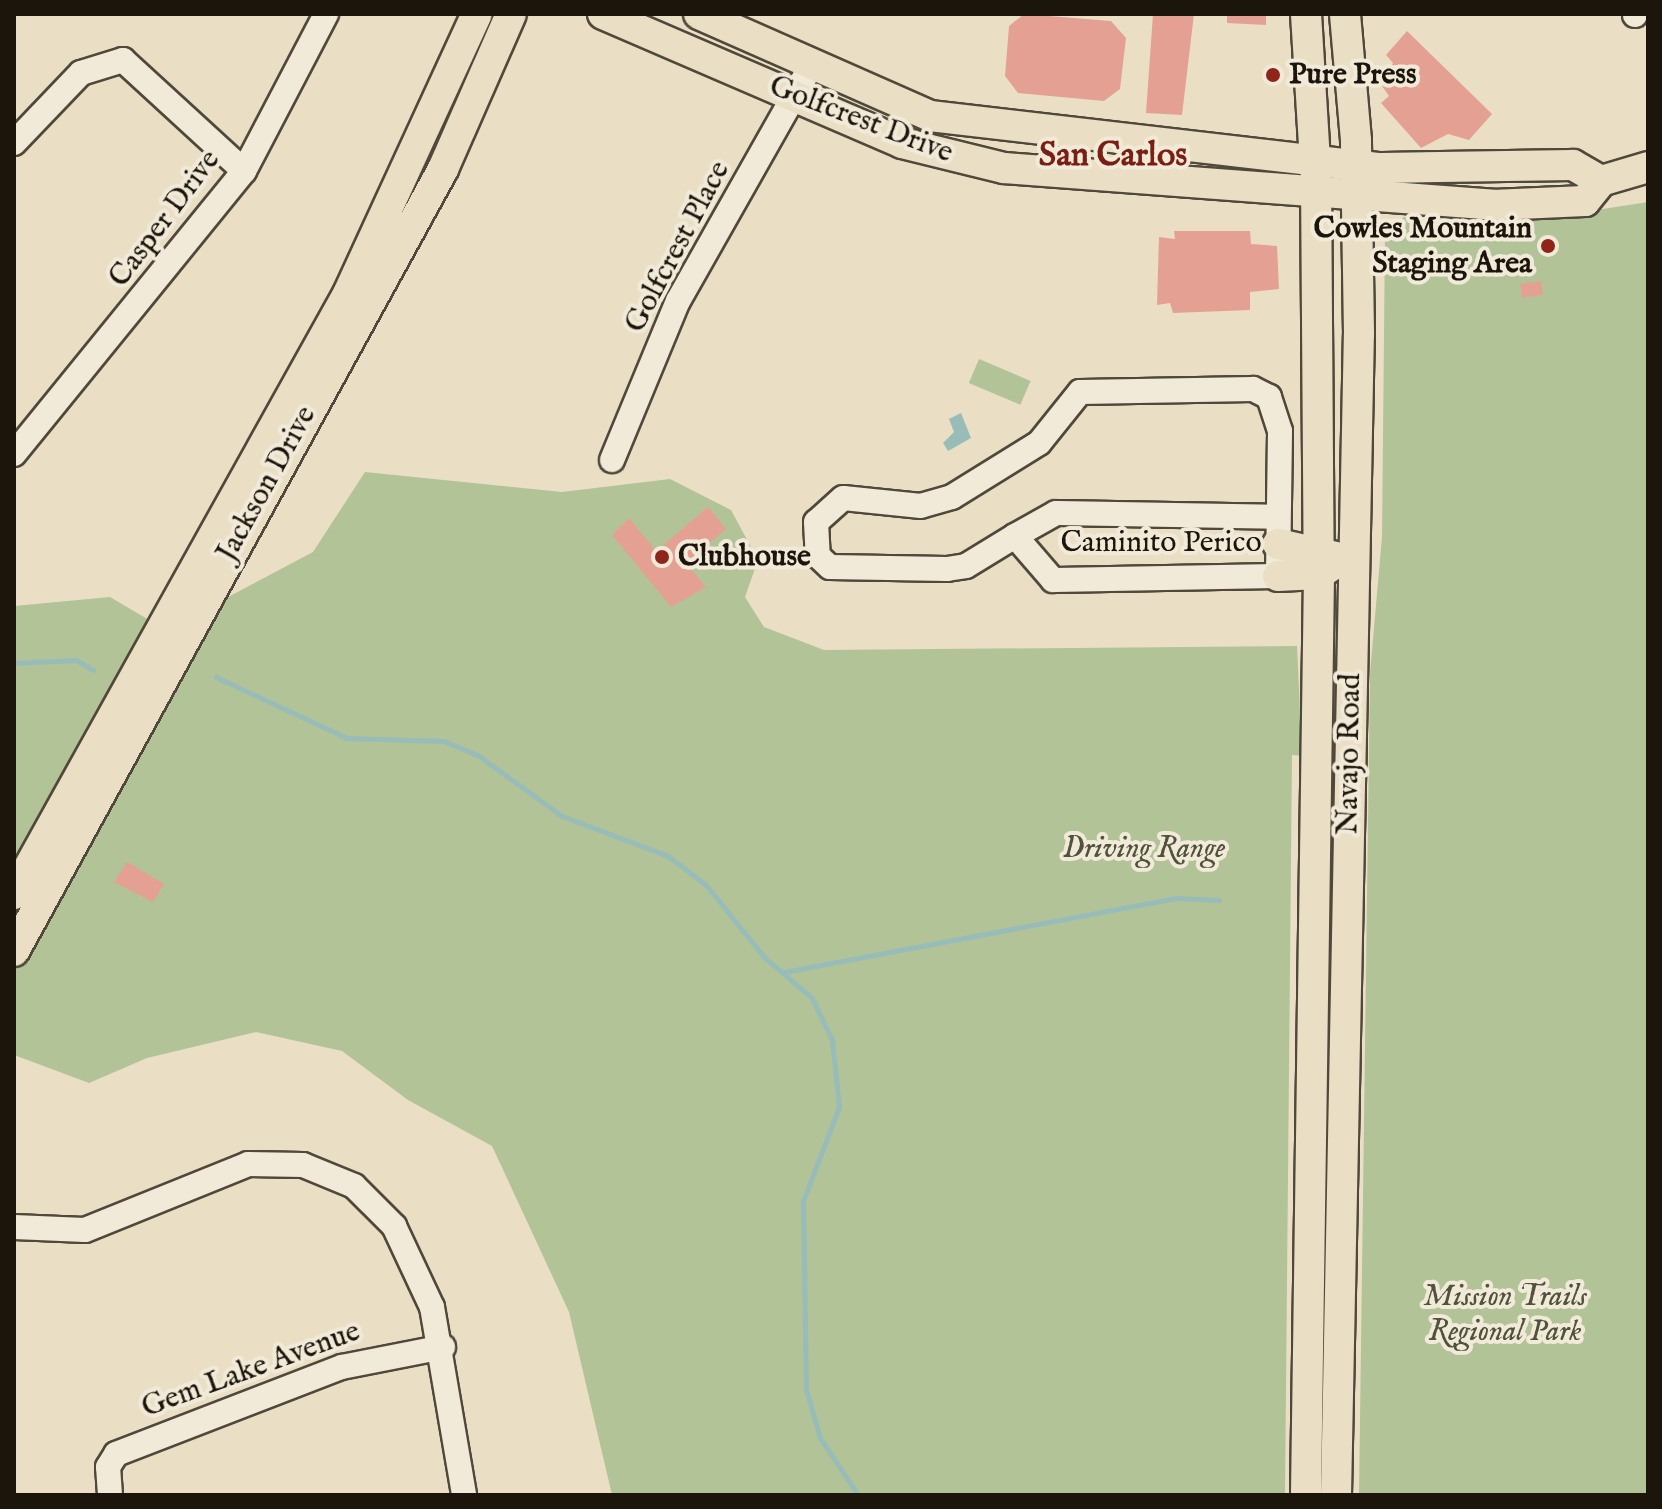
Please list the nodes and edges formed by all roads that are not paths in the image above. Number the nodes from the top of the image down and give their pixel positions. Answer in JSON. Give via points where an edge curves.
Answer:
{"nodes":[{"id":1,"x":326,"y":14,"type":"edge"},
{"id":2,"x":477,"y":14,"type":"edge"},
{"id":3,"x":511,"y":14,"type":"edge"},
{"id":4,"x":603,"y":14,"type":"edge"},
{"id":5,"x":699,"y":14,"type":"edge"},
{"id":6,"x":1306,"y":14,"type":"edge"},
{"id":7,"x":1345,"y":14,"type":"edge"},
{"id":8,"x":809,"y":69,"type":"junction"},
{"id":9,"x":797,"y":97,"type":"junction"},
{"id":10,"x":14,"y":143,"type":"edge"},
{"id":11,"x":1648,"y":167,"type":"edge"},
{"id":12,"x":244,"y":171,"type":"junction"},
{"id":13,"x":1316,"y":173,"type":"junction"},
{"id":14,"x":1357,"y":178,"type":"junction"},
{"id":15,"x":21,"y":449,"type":"edge"},
{"id":16,"x":612,"y":460,"type":"dead end"},
{"id":17,"x":1354,"y":516,"type":"junction"},
{"id":18,"x":1278,"y":530,"type":"junction"},
{"id":19,"x":1015,"y":536,"type":"junction"},
{"id":20,"x":1326,"y":562,"type":"junction"},
{"id":21,"x":1278,"y":576,"type":"junction"},
{"id":22,"x":1349,"y":748,"type":"junction"},
{"id":23,"x":14,"y":894,"type":"edge"},
{"id":24,"x":14,"y":951,"type":"edge"},
{"id":25,"x":14,"y":1227,"type":"edge"},
{"id":26,"x":443,"y":1347,"type":"junction"},
{"id":27,"x":109,"y":1491,"type":"edge"},
{"id":28,"x":464,"y":1495,"type":"edge"},
{"id":29,"x":1306,"y":1495,"type":"edge"},
{"id":30,"x":1336,"y":1495,"type":"edge"}],
"edges":[{"from":1,"to":12,"type":"street","name":"Casper Drive"},
{"from":2,"to":23,"type":"main road","name":"Jackson Drive","via":[[348,294]]},
{"from":3,"to":24,"type":"main road","name":"Jackson Drive","via":[[443,169]]},
{"from":4,"to":9,"type":"main road","name":"Golfcrest Drive"},
{"from":5,"to":8,"type":"main road","name":"Golfcrest Drive"},
{"from":6,"to":13,"type":"main road","name":"Navajo Road"},
{"from":7,"to":14,"type":"main road","name":"Navajo Road"},
{"from":8,"to":9,"type":"street","name":"Golfcrest Place"},
{"from":8,"to":13,"type":"main road","name":"Golfcrest Drive","via":[[930,116]]},
{"from":9,"to":13,"type":"main road","name":"Golfcrest Drive","via":[[902,143],[993,166]]},
{"from":9,"to":16,"type":"street","name":"Golfcrest Place","via":[[678,301]]},
{"from":10,"to":12,"type":"street","via":[[81,73],[123,60]]},
{"from":11,"to":14,"type":"main road","name":"Golfcrest Drive","via":[[1601,181],[1585,201],[1494,205]]},
{"from":12,"to":15,"type":"street","name":"Casper Drive"},
{"from":13,"to":14,"type":"main road","name":"Golfcrest Drive"},
{"from":13,"to":20,"type":"main road","name":"Navajo Road"},
{"from":14,"to":17,"type":"main road","name":"Navajo Road"},
{"from":17,"to":20,"type":"main road"},
{"from":17,"to":22,"type":"main road","name":"Navajo Road"},
{"from":18,"to":19,"type":"street","via":[[1056,513]]},
{"from":18,"to":19,"type":"street","via":[[1280,431],[1269,397],[1253,389],[1080,392],[1039,443],[952,497],[921,506],[843,498],[816,522],[818,556],[840,568],[966,566]]},
{"from":18,"to":20,"type":"main road"},
{"from":18,"to":21,"type":"street"},
{"from":19,"to":21,"type":"street","name":"Caminito Perico","via":[[1053,580]]},
{"from":20,"to":21,"type":"main road"},
{"from":20,"to":22,"type":"main road"},
{"from":20,"to":29,"type":"main road","name":"Navajo Road"},
{"from":22,"to":30,"type":"main road","name":"Navajo Road"},
{"from":25,"to":26,"type":"street","via":[[85,1230],[248,1164],[321,1170],[369,1198],[394,1226]]},
{"from":26,"to":27,"type":"street","name":"Gem Lake Avenue","via":[[342,1367],[116,1454]]},
{"from":26,"to":28,"type":"street"}]}
